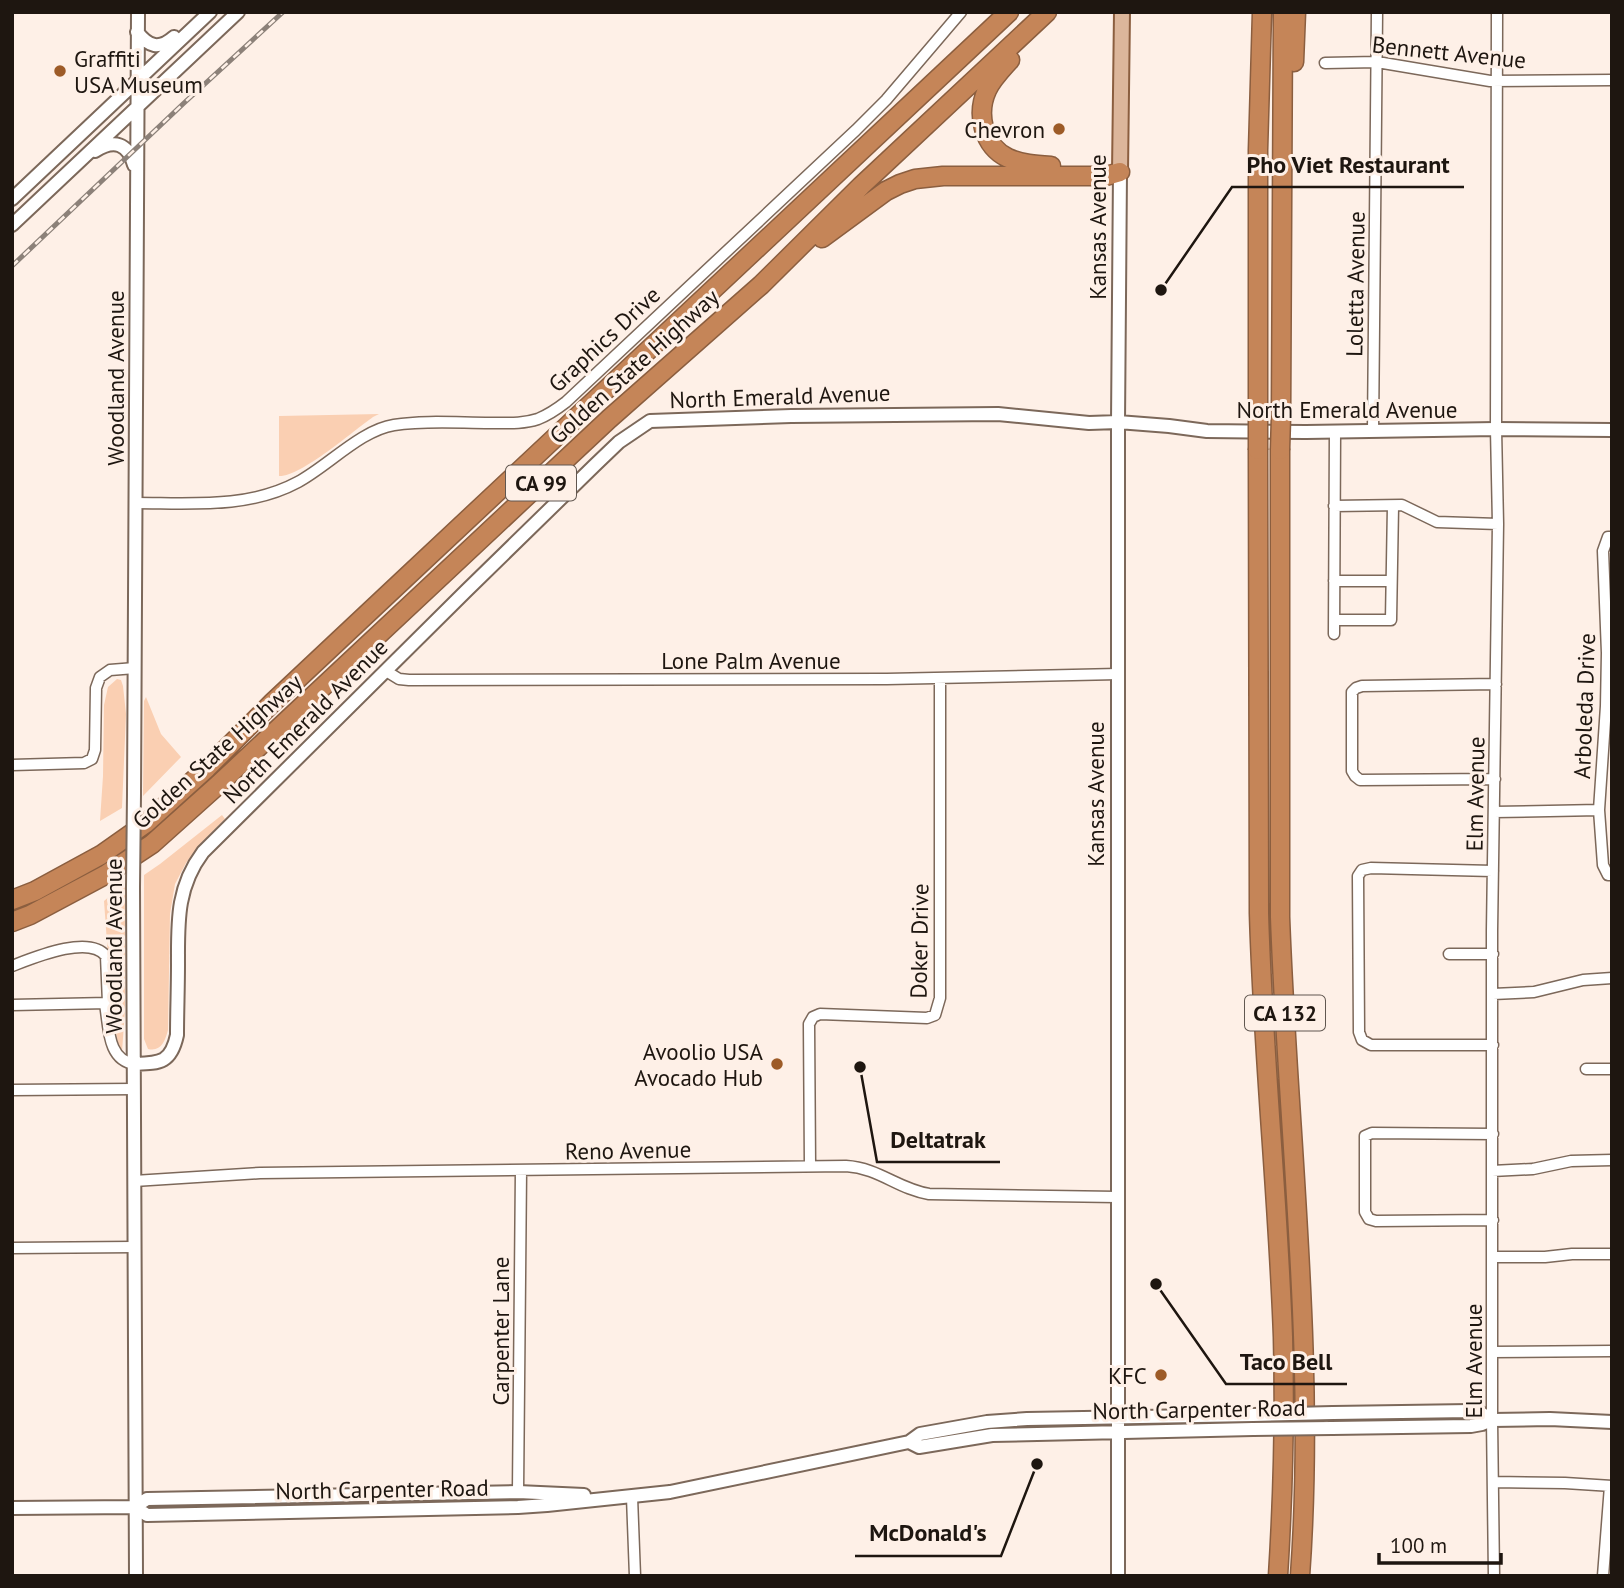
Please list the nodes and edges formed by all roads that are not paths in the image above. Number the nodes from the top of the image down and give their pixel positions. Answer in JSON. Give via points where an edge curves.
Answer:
{"nodes":[{"id":1,"x":138,"y":12,"type":"edge"},
{"id":2,"x":204,"y":12,"type":"edge"},
{"id":3,"x":210,"y":12,"type":"edge"},
{"id":4,"x":239,"y":12,"type":"edge"},
{"id":5,"x":961,"y":12,"type":"edge"},
{"id":6,"x":1009,"y":12,"type":"edge"},
{"id":7,"x":1048,"y":12,"type":"edge"},
{"id":8,"x":1122,"y":12,"type":"edge"},
{"id":9,"x":1262,"y":12,"type":"edge"},
{"id":10,"x":1283,"y":12,"type":"edge"},
{"id":11,"x":1296,"y":12,"type":"edge"},
{"id":12,"x":1377,"y":12,"type":"edge"},
{"id":13,"x":1497,"y":12,"type":"edge"},
{"id":14,"x":138,"y":32,"type":"junction"},
{"id":15,"x":1377,"y":62,"type":"junction"},
{"id":16,"x":1325,"y":63,"type":"dead end"},
{"id":17,"x":1497,"y":80,"type":"junction"},
{"id":18,"x":1612,"y":80,"type":"edge"},
{"id":19,"x":137,"y":82,"type":"junction"},
{"id":20,"x":137,"y":108,"type":"junction"},
{"id":21,"x":1120,"y":172,"type":"junction"},
{"id":22,"x":63,"y":176,"type":"junction"},
{"id":23,"x":136,"y":176,"type":"junction"},
{"id":24,"x":12,"y":200,"type":"edge"},
{"id":25,"x":12,"y":225,"type":"edge"},
{"id":26,"x":761,"y":285,"type":"junction"},
{"id":27,"x":1282,"y":303,"type":"junction"},
{"id":28,"x":1118,"y":422,"type":"junction"},
{"id":29,"x":1496,"y":429,"type":"junction"},
{"id":30,"x":1373,"y":430,"type":"junction"},
{"id":31,"x":1612,"y":430,"type":"edge"},
{"id":32,"x":1335,"y":431,"type":"junction"},
{"id":33,"x":135,"y":503,"type":"junction"},
{"id":34,"x":1334,"y":506,"type":"junction"},
{"id":35,"x":1393,"y":506,"type":"junction"},
{"id":36,"x":1498,"y":524,"type":"junction"},
{"id":37,"x":1610,"y":537,"type":"edge"},
{"id":38,"x":1334,"y":581,"type":"junction"},
{"id":39,"x":1391,"y":581,"type":"junction"},
{"id":40,"x":1334,"y":620,"type":"junction"},
{"id":41,"x":1334,"y":634,"type":"dead end"},
{"id":42,"x":135,"y":668,"type":"junction"},
{"id":43,"x":386,"y":671,"type":"junction"},
{"id":44,"x":1118,"y":674,"type":"junction"},
{"id":45,"x":940,"y":678,"type":"junction"},
{"id":46,"x":1496,"y":684,"type":"junction"},
{"id":47,"x":12,"y":765,"type":"edge"},
{"id":48,"x":1494,"y":779,"type":"junction"},
{"id":49,"x":1599,"y":810,"type":"junction"},
{"id":50,"x":1494,"y":813,"type":"junction"},
{"id":51,"x":1493,"y":871,"type":"junction"},
{"id":52,"x":1610,"y":875,"type":"edge"},
{"id":53,"x":12,"y":900,"type":"edge"},
{"id":54,"x":12,"y":922,"type":"edge"},
{"id":55,"x":1449,"y":954,"type":"dead end"},
{"id":56,"x":1493,"y":954,"type":"junction"},
{"id":57,"x":12,"y":966,"type":"edge"},
{"id":58,"x":1612,"y":978,"type":"edge"},
{"id":59,"x":1493,"y":994,"type":"junction"},
{"id":60,"x":105,"y":1004,"type":"junction"},
{"id":61,"x":12,"y":1005,"type":"edge"},
{"id":62,"x":1493,"y":1045,"type":"junction"},
{"id":63,"x":135,"y":1064,"type":"junction"},
{"id":64,"x":1586,"y":1069,"type":"dead end"},
{"id":65,"x":1612,"y":1069,"type":"edge"},
{"id":66,"x":134,"y":1089,"type":"junction"},
{"id":67,"x":12,"y":1090,"type":"edge"},
{"id":68,"x":1493,"y":1134,"type":"junction"},
{"id":69,"x":1612,"y":1160,"type":"edge"},
{"id":70,"x":810,"y":1166,"type":"junction"},
{"id":71,"x":521,"y":1171,"type":"junction"},
{"id":72,"x":1492,"y":1171,"type":"junction"},
{"id":73,"x":134,"y":1181,"type":"junction"},
{"id":74,"x":1117,"y":1197,"type":"junction"},
{"id":75,"x":1493,"y":1220,"type":"junction"},
{"id":76,"x":134,"y":1247,"type":"junction"},
{"id":77,"x":12,"y":1248,"type":"edge"},
{"id":78,"x":1612,"y":1254,"type":"edge"},
{"id":79,"x":1492,"y":1257,"type":"junction"},
{"id":80,"x":1612,"y":1351,"type":"edge"},
{"id":81,"x":1492,"y":1352,"type":"junction"},
{"id":82,"x":1116,"y":1417,"type":"junction"},
{"id":83,"x":1492,"y":1420,"type":"junction"},
{"id":84,"x":1612,"y":1422,"type":"edge"},
{"id":85,"x":1117,"y":1431,"type":"junction"},
{"id":86,"x":909,"y":1442,"type":"junction"},
{"id":87,"x":1493,"y":1482,"type":"junction"},
{"id":88,"x":1611,"y":1486,"type":"edge"},
{"id":89,"x":518,"y":1492,"type":"junction"},
{"id":90,"x":373,"y":1495,"type":"junction"},
{"id":91,"x":632,"y":1496,"type":"junction"},
{"id":92,"x":135,"y":1507,"type":"junction"},
{"id":93,"x":12,"y":1508,"type":"edge"},
{"id":94,"x":425,"y":1509,"type":"junction"},
{"id":95,"x":299,"y":1512,"type":"junction"},
{"id":96,"x":136,"y":1576,"type":"edge"},
{"id":97,"x":635,"y":1576,"type":"edge"},
{"id":98,"x":1118,"y":1576,"type":"edge"},
{"id":99,"x":1278,"y":1576,"type":"edge"},
{"id":100,"x":1300,"y":1576,"type":"edge"},
{"id":101,"x":1494,"y":1576,"type":"edge"},
{"id":102,"x":1603,"y":1576,"type":"edge"}],
"edges":[{"from":1,"to":14,"type":"street","name":"Woodland Avenue"},
{"from":2,"to":14,"type":"street","via":[[163,45],[148,43]]},
{"from":3,"to":19,"type":"street"},
{"from":4,"to":20,"type":"street"},
{"from":5,"to":33,"type":"street","name":"Graphics Drive","via":[[856,130],[554,411],[514,423],[387,426],[296,484],[240,502]]},
{"from":6,"to":53,"type":"highway","name":"Golden State Highway","number":"CA 99","via":[[145,824],[101,855]]},
{"from":7,"to":21,"type":"highway","via":[[992,81],[983,101],[983,127],[993,146],[1016,161]]},
{"from":7,"to":26,"type":"highway","name":"Golden State Highway","number":"CA 99"},
{"from":8,"to":21,"type":"main road","name":"Kansas Avenue"},
{"from":9,"to":99,"type":"highway","number":"CA 132","bridge":true,"via":[[1258,848],[1283,1356]]},
{"from":10,"to":27,"type":"highway"},
{"from":11,"to":27,"type":"highway","number":"CA 132"},
{"from":12,"to":15,"type":"street","name":"Loletta Avenue"},
{"from":13,"to":17,"type":"street","name":"Elm Avenue"},
{"from":14,"to":19,"type":"street","name":"Woodland Avenue"},
{"from":15,"to":16,"type":"street","name":"Bennett Avenue"},
{"from":15,"to":17,"type":"street","name":"Bennett Avenue"},
{"from":15,"to":30,"type":"street","name":"Loletta Avenue"},
{"from":17,"to":18,"type":"street","name":"Bennett Avenue"},
{"from":17,"to":29,"type":"street","name":"Elm Avenue"},
{"from":19,"to":20,"type":"street","name":"Woodland Avenue"},
{"from":19,"to":24,"type":"street"},
{"from":20,"to":22,"type":"street"},
{"from":20,"to":23,"type":"street","name":"Woodland Avenue"},
{"from":21,"to":26,"type":"highway","via":[[1105,176],[930,177],[900,184],[873,199]]},
{"from":21,"to":28,"type":"street","name":"Kansas Avenue"},
{"from":22,"to":23,"type":"street","via":[[96,150],[113,143],[130,154]]},
{"from":22,"to":25,"type":"street"},
{"from":23,"to":33,"type":"street","name":"Woodland Avenue"},
{"from":26,"to":54,"type":"highway","name":"Golden State Highway","number":"CA 99","via":[[609,419],[152,844],[105,875]]},
{"from":27,"to":100,"type":"highway","number":"CA 132","bridge":true,"via":[[1280,905],[1305,1366]]},
{"from":28,"to":32,"type":"street","name":"North Emerald Avenue","via":[[1207,431]]},
{"from":28,"to":43,"type":"street","name":"North Emerald Avenue","via":[[998,414],[650,421],[619,442]]},
{"from":28,"to":44,"type":"street","name":"Kansas Avenue"},
{"from":29,"to":30,"type":"street","name":"North Emerald Avenue"},
{"from":29,"to":31,"type":"street","name":"North Emerald Avenue"},
{"from":29,"to":36,"type":"street","name":"Elm Avenue"},
{"from":30,"to":32,"type":"street","name":"North Emerald Avenue"},
{"from":32,"to":34,"type":"street"},
{"from":33,"to":42,"type":"street","name":"Woodland Avenue"},
{"from":34,"to":35,"type":"street"},
{"from":34,"to":38,"type":"street"},
{"from":35,"to":36,"type":"street","via":[[1409,507],[1437,522]]},
{"from":35,"to":39,"type":"street"},
{"from":36,"to":46,"type":"street","name":"Elm Avenue"},
{"from":37,"to":49,"type":"street","name":"Arboleda Drive","via":[[1603,551],[1607,666]]},
{"from":38,"to":39,"type":"street"},
{"from":38,"to":40,"type":"street"},
{"from":39,"to":40,"type":"street","via":[[1391,620]]},
{"from":40,"to":41,"type":"street"},
{"from":42,"to":47,"type":"street","via":[[110,670],[100,677],[92,759],[76,764]]},
{"from":42,"to":63,"type":"street","name":"Woodland Avenue","bridge":true},
{"from":43,"to":45,"type":"street","name":"Lone Palm Avenue","via":[[409,680]]},
{"from":43,"to":63,"type":"street","name":"North Emerald Avenue","via":[[198,860],[183,889],[178,912],[173,1051],[163,1061]]},
{"from":44,"to":45,"type":"street","name":"Lone Palm Avenue"},
{"from":44,"to":74,"type":"street","name":"Kansas Avenue"},
{"from":45,"to":70,"type":"street","name":"Doker Drive","via":[[940,998],[935,1015],[927,1018],[813,1017],[809,1024]]},
{"from":46,"to":48,"type":"street","name":"Elm Avenue"},
{"from":46,"to":48,"type":"street","via":[[1362,686],[1352,692],[1355,776]]},
{"from":48,"to":50,"type":"street","name":"Elm Avenue"},
{"from":49,"to":50,"type":"street"},
{"from":49,"to":52,"type":"street","name":"Arboleda Drive","via":[[1602,865]]},
{"from":50,"to":51,"type":"street","name":"Elm Avenue"},
{"from":51,"to":56,"type":"street","name":"Elm Avenue"},
{"from":51,"to":62,"type":"street","via":[[1371,868],[1358,876],[1362,1040],[1371,1045]]},
{"from":55,"to":56,"type":"street"},
{"from":56,"to":59,"type":"street","name":"Elm Avenue"},
{"from":57,"to":60,"type":"street","via":[[55,950],[98,949],[106,956]]},
{"from":58,"to":59,"type":"street"},
{"from":59,"to":62,"type":"street","name":"Elm Avenue"},
{"from":60,"to":61,"type":"street"},
{"from":60,"to":63,"type":"street","via":[[113,1050],[123,1062]]},
{"from":62,"to":68,"type":"street","name":"Elm Avenue"},
{"from":63,"to":66,"type":"street","name":"Woodland Avenue"},
{"from":64,"to":65,"type":"street"},
{"from":66,"to":67,"type":"street"},
{"from":66,"to":73,"type":"street","name":"Woodland Avenue"},
{"from":68,"to":72,"type":"street","name":"Elm Avenue"},
{"from":68,"to":75,"type":"street","via":[[1365,1136],[1369,1219]]},
{"from":69,"to":72,"type":"street"},
{"from":70,"to":71,"type":"street","name":"Reno Avenue"},
{"from":70,"to":74,"type":"street","name":"Reno Avenue","via":[[866,1169],[929,1194]]},
{"from":71,"to":73,"type":"street","name":"Reno Avenue","via":[[273,1173]]},
{"from":71,"to":89,"type":"street","name":"Carpenter Lane"},
{"from":72,"to":75,"type":"street","name":"Elm Avenue"},
{"from":73,"to":76,"type":"street","name":"Woodland Avenue"},
{"from":74,"to":82,"type":"street","name":"Kansas Avenue"},
{"from":75,"to":79,"type":"street","name":"Elm Avenue"},
{"from":76,"to":77,"type":"street"},
{"from":76,"to":92,"type":"street","name":"Woodland Avenue"},
{"from":78,"to":79,"type":"street"},
{"from":79,"to":81,"type":"street","name":"Elm Avenue"},
{"from":80,"to":81,"type":"street"},
{"from":81,"to":83,"type":"street","name":"Elm Avenue"},
{"from":82,"to":83,"type":"street","name":"North Carpenter Road","bridge":true,"via":[[1470,1411]]},
{"from":82,"to":85,"type":"street","name":"Kansas Avenue"},
{"from":82,"to":86,"type":"street","name":"North Carpenter Road","via":[[987,1422],[920,1434]]},
{"from":83,"to":84,"type":"street","name":"North Carpenter Road"},
{"from":83,"to":85,"type":"street","name":"North Carpenter Road","bridge":true,"via":[[1471,1426]]},
{"from":83,"to":87,"type":"street","name":"Elm Avenue"},
{"from":85,"to":86,"type":"street","name":"North Carpenter Road","via":[[992,1435],[919,1447]]},
{"from":85,"to":98,"type":"street","name":"Kansas Avenue"},
{"from":86,"to":91,"type":"street","name":"North Carpenter Road"},
{"from":87,"to":88,"type":"street"},
{"from":87,"to":101,"type":"street","name":"Elm Avenue"},
{"from":88,"to":102,"type":"street"},
{"from":89,"to":90,"type":"street","name":"North Carpenter Road"},
{"from":89,"to":91,"type":"street","name":"North Carpenter Road"},
{"from":89,"to":94,"type":"street","via":[[510,1502],[446,1502]]},
{"from":90,"to":92,"type":"street","name":"North Carpenter Road","via":[[147,1499]]},
{"from":90,"to":95,"type":"street","via":[[366,1502],[320,1503]]},
{"from":91,"to":94,"type":"street","name":"North Carpenter Road","via":[[518,1507]]},
{"from":91,"to":97,"type":"street"},
{"from":92,"to":93,"type":"street","name":"North Carpenter Road"},
{"from":92,"to":95,"type":"street","name":"North Carpenter Road","via":[[147,1515]]},
{"from":92,"to":96,"type":"street","name":"Woodland Avenue"},
{"from":94,"to":95,"type":"street","name":"North Carpenter Road"}]}
